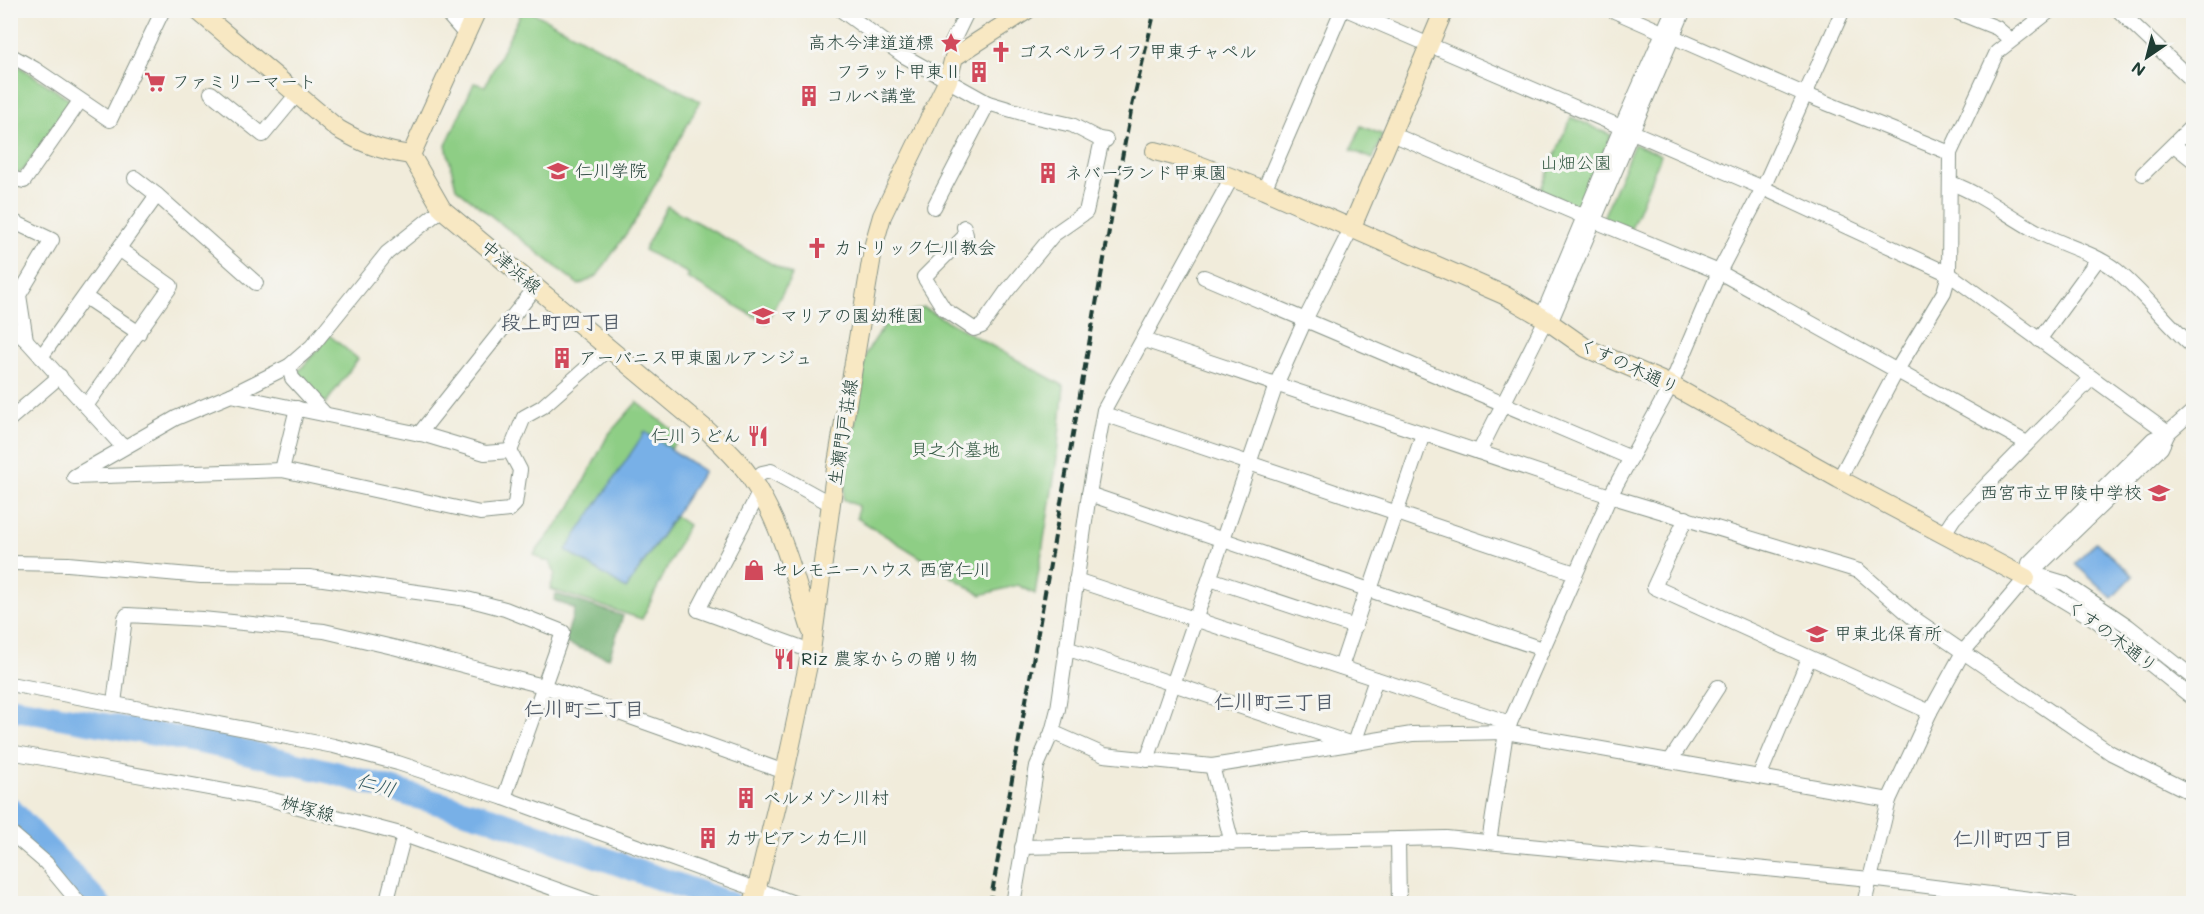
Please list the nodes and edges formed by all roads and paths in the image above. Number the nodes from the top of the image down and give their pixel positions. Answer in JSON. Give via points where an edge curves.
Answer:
{"nodes":[{"id":1,"x":164,"y":10,"type":"edge"},
{"id":2,"x":198,"y":10,"type":"edge"},
{"id":3,"x":444,"y":10,"type":"edge"},
{"id":4,"x":477,"y":10,"type":"edge"},
{"id":5,"x":841,"y":10,"type":"edge"},
{"id":6,"x":968,"y":10,"type":"edge"},
{"id":7,"x":1027,"y":10,"type":"edge"},
{"id":8,"x":1342,"y":10,"type":"edge"},
{"id":9,"x":1348,"y":10,"type":"edge"},
{"id":10,"x":1444,"y":10,"type":"edge"},
{"id":11,"x":1612,"y":10,"type":"edge"},
{"id":12,"x":1673,"y":10,"type":"edge"},
{"id":13,"x":1684,"y":10,"type":"edge"},
{"id":14,"x":1843,"y":10,"type":"edge"},
{"id":15,"x":1952,"y":10,"type":"edge"},
{"id":16,"x":2051,"y":10,"type":"edge"},
{"id":17,"x":2118,"y":10,"type":"edge"},
{"id":18,"x":1668,"y":34,"type":"junction"},
{"id":19,"x":466,"y":35,"type":"junction"},
{"id":20,"x":2011,"y":40,"type":"junction"},
{"id":21,"x":1429,"y":47,"type":"junction"},
{"id":22,"x":10,"y":54,"type":"edge"},
{"id":23,"x":954,"y":57,"type":"junction"},
{"id":24,"x":948,"y":80,"type":"junction"},
{"id":25,"x":2193,"y":82,"type":"edge"},
{"id":26,"x":211,"y":93,"type":"dead end"},
{"id":27,"x":297,"y":94,"type":"junction"},
{"id":28,"x":1804,"y":94,"type":"junction"},
{"id":29,"x":80,"y":101,"type":"junction"},
{"id":30,"x":988,"y":103,"type":"junction"},
{"id":31,"x":2193,"y":124,"type":"edge"},
{"id":32,"x":1627,"y":130,"type":"junction"},
{"id":33,"x":1392,"y":134,"type":"junction"},
{"id":34,"x":2174,"y":145,"type":"junction"},
{"id":35,"x":1155,"y":151,"type":"dead end"},
{"id":36,"x":1950,"y":153,"type":"junction"},
{"id":37,"x":411,"y":155,"type":"junction"},
{"id":38,"x":2193,"y":161,"type":"edge"},
{"id":39,"x":2143,"y":174,"type":"dead end"},
{"id":40,"x":1232,"y":177,"type":"junction"},
{"id":41,"x":10,"y":178,"type":"edge"},
{"id":42,"x":135,"y":178,"type":"dead end"},
{"id":43,"x":1951,"y":183,"type":"junction"},
{"id":44,"x":1763,"y":188,"type":"junction"},
{"id":45,"x":1264,"y":189,"type":"junction"},
{"id":46,"x":157,"y":195,"type":"junction"},
{"id":47,"x":934,"y":207,"type":"dead end"},
{"id":48,"x":442,"y":209,"type":"junction"},
{"id":49,"x":1589,"y":219,"type":"junction"},
{"id":50,"x":10,"y":220,"type":"edge"},
{"id":51,"x":964,"y":227,"type":"dead end"},
{"id":52,"x":1351,"y":229,"type":"junction"},
{"id":53,"x":119,"y":249,"type":"junction"},
{"id":54,"x":2098,"y":259,"type":"junction"},
{"id":55,"x":1719,"y":272,"type":"junction"},
{"id":56,"x":1949,"y":274,"type":"junction"},
{"id":57,"x":1204,"y":278,"type":"dead end"},
{"id":58,"x":256,"y":284,"type":"dead end"},
{"id":59,"x":536,"y":287,"type":"junction"},
{"id":60,"x":85,"y":297,"type":"junction"},
{"id":61,"x":1546,"y":320,"type":"junction"},
{"id":62,"x":1305,"y":321,"type":"junction"},
{"id":63,"x":10,"y":327,"type":"edge"},
{"id":64,"x":139,"y":333,"type":"junction"},
{"id":65,"x":26,"y":340,"type":"junction"},
{"id":66,"x":1144,"y":340,"type":"junction"},
{"id":67,"x":2039,"y":340,"type":"junction"},
{"id":68,"x":2193,"y":348,"type":"edge"},
{"id":69,"x":608,"y":349,"type":"junction"},
{"id":70,"x":41,"y":357,"type":"junction"},
{"id":71,"x":290,"y":366,"type":"junction"},
{"id":72,"x":1897,"y":370,"type":"junction"},
{"id":73,"x":60,"y":376,"type":"junction"},
{"id":74,"x":2092,"y":378,"type":"junction"},
{"id":75,"x":1276,"y":385,"type":"junction"},
{"id":76,"x":1671,"y":385,"type":"junction"},
{"id":77,"x":231,"y":395,"type":"junction"},
{"id":78,"x":1503,"y":404,"type":"junction"},
{"id":79,"x":86,"y":406,"type":"junction"},
{"id":80,"x":297,"y":408,"type":"junction"},
{"id":81,"x":2193,"y":410,"type":"edge"},
{"id":82,"x":324,"y":414,"type":"junction"},
{"id":83,"x":1104,"y":414,"type":"junction"},
{"id":84,"x":10,"y":418,"type":"edge"},
{"id":85,"x":2168,"y":433,"type":"junction"},
{"id":86,"x":418,"y":434,"type":"junction"},
{"id":87,"x":1423,"y":434,"type":"junction"},
{"id":88,"x":2027,"y":443,"type":"junction"},
{"id":89,"x":123,"y":447,"type":"junction"},
{"id":90,"x":510,"y":451,"type":"junction"},
{"id":91,"x":1479,"y":452,"type":"junction"},
{"id":92,"x":1631,"y":458,"type":"junction"},
{"id":93,"x":1250,"y":462,"type":"junction"},
{"id":94,"x":282,"y":470,"type":"junction"},
{"id":95,"x":1839,"y":479,"type":"junction"},
{"id":96,"x":756,"y":487,"type":"junction"},
{"id":97,"x":1089,"y":494,"type":"junction"},
{"id":98,"x":1610,"y":496,"type":"junction"},
{"id":99,"x":831,"y":504,"type":"junction"},
{"id":100,"x":1397,"y":512,"type":"junction"},
{"id":101,"x":1686,"y":518,"type":"junction"},
{"id":102,"x":1943,"y":535,"type":"junction"},
{"id":103,"x":1224,"y":540,"type":"junction"},
{"id":104,"x":10,"y":563,"type":"edge"},
{"id":105,"x":1575,"y":573,"type":"junction"},
{"id":106,"x":2026,"y":578,"type":"junction"},
{"id":107,"x":1210,"y":579,"type":"junction"},
{"id":108,"x":821,"y":580,"type":"junction"},
{"id":109,"x":1076,"y":580,"type":"junction"},
{"id":110,"x":1369,"y":590,"type":"junction"},
{"id":111,"x":799,"y":592,"type":"junction"},
{"id":112,"x":1195,"y":619,"type":"junction"},
{"id":113,"x":1355,"y":627,"type":"junction"},
{"id":114,"x":812,"y":644,"type":"junction"},
{"id":115,"x":1066,"y":648,"type":"junction"},
{"id":116,"x":1542,"y":649,"type":"junction"},
{"id":117,"x":1963,"y":652,"type":"junction"},
{"id":118,"x":1809,"y":658,"type":"junction"},
{"id":119,"x":1341,"y":667,"type":"junction"},
{"id":120,"x":2193,"y":678,"type":"edge"},
{"id":121,"x":1376,"y":679,"type":"junction"},
{"id":122,"x":10,"y":684,"type":"edge"},
{"id":123,"x":1172,"y":684,"type":"junction"},
{"id":124,"x":543,"y":686,"type":"junction"},
{"id":125,"x":1718,"y":687,"type":"dead end"},
{"id":126,"x":2193,"y":699,"type":"edge"},
{"id":127,"x":114,"y":704,"type":"junction"},
{"id":128,"x":1930,"y":712,"type":"junction"},
{"id":129,"x":1508,"y":727,"type":"junction"},
{"id":130,"x":1052,"y":732,"type":"junction"},
{"id":131,"x":1353,"y":743,"type":"junction"},
{"id":132,"x":10,"y":752,"type":"edge"},
{"id":133,"x":1147,"y":760,"type":"junction"},
{"id":134,"x":1670,"y":761,"type":"junction"},
{"id":135,"x":1212,"y":766,"type":"junction"},
{"id":136,"x":785,"y":772,"type":"junction"},
{"id":137,"x":1759,"y":777,"type":"junction"},
{"id":138,"x":2193,"y":794,"type":"edge"},
{"id":139,"x":504,"y":798,"type":"junction"},
{"id":140,"x":1889,"y":800,"type":"junction"},
{"id":141,"x":10,"y":832,"type":"edge"},
{"id":142,"x":404,"y":835,"type":"junction"},
{"id":143,"x":1398,"y":839,"type":"junction"},
{"id":144,"x":1489,"y":842,"type":"junction"},
{"id":145,"x":1232,"y":843,"type":"junction"},
{"id":146,"x":1022,"y":847,"type":"junction"},
{"id":147,"x":1869,"y":879,"type":"junction"},
{"id":148,"x":755,"y":897,"type":"edge"},
{"id":149,"x":80,"y":903,"type":"edge"},
{"id":150,"x":386,"y":903,"type":"edge"},
{"id":151,"x":597,"y":903,"type":"edge"},
{"id":152,"x":797,"y":903,"type":"edge"},
{"id":153,"x":1013,"y":903,"type":"edge"},
{"id":154,"x":1399,"y":903,"type":"edge"},
{"id":155,"x":1864,"y":903,"type":"edge"},
{"id":156,"x":2071,"y":903,"type":"edge"}],
"edges":[{"from":1,"to":29,"type":"street","via":[[110,120]]},
{"from":2,"to":27,"type":"street"},
{"from":3,"to":19,"type":"street"},
{"from":4,"to":19,"type":"street"},
{"from":5,"to":24,"type":"street","via":[[904,56]]},
{"from":6,"to":23,"type":"street","via":[[951,45]]},
{"from":7,"to":23,"type":"street"},
{"from":8,"to":45,"type":"street"},
{"from":9,"to":21,"type":"street"},
{"from":10,"to":21,"type":"street"},
{"from":11,"to":18,"type":"street"},
{"from":12,"to":18,"type":"street"},
{"from":13,"to":18,"type":"street"},
{"from":14,"to":28,"type":"street"},
{"from":15,"to":20,"type":"street","via":[[1997,28]]},
{"from":16,"to":20,"type":"street"},
{"from":17,"to":25,"type":"street"},
{"from":18,"to":28,"type":"street"},
{"from":18,"to":32,"type":"street"},
{"from":19,"to":37,"type":"street"},
{"from":20,"to":36,"type":"street","via":[[1997,52]]},
{"from":21,"to":32,"type":"street"},
{"from":21,"to":33,"type":"street"},
{"from":22,"to":29,"type":"street"},
{"from":23,"to":24,"type":"street","name":"生瀬門戸荘線"},
{"from":24,"to":30,"type":"street"},
{"from":24,"to":99,"type":"street","name":"生瀬門戸荘線","via":[[882,216],[874,244]]},
{"from":26,"to":27,"type":"street","via":[[263,135]]},
{"from":27,"to":37,"type":"street","via":[[338,129],[364,144]]},
{"from":28,"to":36,"type":"street"},
{"from":28,"to":44,"type":"street"},
{"from":29,"to":41,"type":"street","via":[[24,181]]},
{"from":30,"to":47,"type":"street"},
{"from":30,"to":51,"type":"street","via":[[1072,124],[1103,140],[1086,213],[1053,235],[982,326],[974,329],[944,309],[924,277],[966,235]]},
{"from":31,"to":34,"type":"street"},
{"from":32,"to":44,"type":"street"},
{"from":32,"to":49,"type":"street"},
{"from":33,"to":49,"type":"street"},
{"from":33,"to":52,"type":"street"},
{"from":34,"to":38,"type":"street"},
{"from":34,"to":39,"type":"street"},
{"from":35,"to":40,"type":"street","name":"くすの木通り"},
{"from":36,"to":43,"type":"street"},
{"from":37,"to":48,"type":"street","name":"中津浜線"},
{"from":40,"to":45,"type":"street","name":"くすの木通り"},
{"from":40,"to":66,"type":"street"},
{"from":42,"to":46,"type":"street"},
{"from":43,"to":54,"type":"street","via":[[1972,191],[2038,232]]},
{"from":43,"to":56,"type":"street"},
{"from":44,"to":55,"type":"street"},
{"from":44,"to":56,"type":"street"},
{"from":45,"to":52,"type":"street","name":"くすの木通り"},
{"from":46,"to":53,"type":"street"},
{"from":46,"to":58,"type":"street"},
{"from":48,"to":59,"type":"street","name":"中津浜線"},
{"from":48,"to":71,"type":"street","via":[[387,253],[312,346]]},
{"from":49,"to":55,"type":"street"},
{"from":49,"to":61,"type":"street"},
{"from":50,"to":65,"type":"street","via":[[52,240],[19,295]]},
{"from":52,"to":61,"type":"street","name":"くすの木通り","via":[[1504,296]]},
{"from":52,"to":62,"type":"street"},
{"from":53,"to":60,"type":"street"},
{"from":53,"to":64,"type":"street","via":[[171,286]]},
{"from":54,"to":67,"type":"street"},
{"from":54,"to":68,"type":"street","via":[[2116,270]]},
{"from":55,"to":72,"type":"street"},
{"from":55,"to":76,"type":"street"},
{"from":56,"to":67,"type":"street"},
{"from":56,"to":72,"type":"street","via":[[1944,292]]},
{"from":57,"to":62,"type":"street"},
{"from":59,"to":69,"type":"street","name":"中津浜線"},
{"from":59,"to":86,"type":"street"},
{"from":60,"to":64,"type":"street"},
{"from":60,"to":70,"type":"street"},
{"from":61,"to":76,"type":"street","name":"くすの木通り","via":[[1586,348]]},
{"from":61,"to":78,"type":"street"},
{"from":62,"to":75,"type":"street"},
{"from":62,"to":78,"type":"street"},
{"from":63,"to":65,"type":"street"},
{"from":64,"to":79,"type":"street"},
{"from":65,"to":70,"type":"street"},
{"from":66,"to":75,"type":"street"},
{"from":66,"to":83,"type":"street"},
{"from":67,"to":74,"type":"street"},
{"from":69,"to":90,"type":"street","via":[[542,407],[524,417]]},
{"from":69,"to":96,"type":"street","name":"中津浜線","via":[[709,432],[741,464]]},
{"from":70,"to":73,"type":"street"},
{"from":71,"to":77,"type":"street"},
{"from":71,"to":82,"type":"street","via":[[295,383]]},
{"from":72,"to":88,"type":"street"},
{"from":72,"to":95,"type":"street"},
{"from":73,"to":79,"type":"street"},
{"from":73,"to":84,"type":"street"},
{"from":74,"to":85,"type":"street"},
{"from":74,"to":88,"type":"street"},
{"from":75,"to":87,"type":"street"},
{"from":75,"to":93,"type":"street"},
{"from":76,"to":92,"type":"street"},
{"from":76,"to":95,"type":"street","name":"くすの木通り"},
{"from":77,"to":80,"type":"street"},
{"from":77,"to":89,"type":"street","via":[[176,418]]},
{"from":78,"to":91,"type":"street"},
{"from":78,"to":92,"type":"street"},
{"from":79,"to":89,"type":"street"},
{"from":80,"to":82,"type":"street"},
{"from":80,"to":94,"type":"street"},
{"from":81,"to":85,"type":"street"},
{"from":82,"to":86,"type":"street"},
{"from":83,"to":93,"type":"street"},
{"from":83,"to":97,"type":"street"},
{"from":85,"to":106,"type":"street","via":[[2153,439],[2030,563]]},
{"from":86,"to":90,"type":"street","via":[[485,453]]},
{"from":87,"to":91,"type":"street"},
{"from":87,"to":100,"type":"street"},
{"from":88,"to":102,"type":"street","via":[[1954,518]]},
{"from":89,"to":94,"type":"street","via":[[74,477]]},
{"from":90,"to":94,"type":"street","via":[[520,470],[515,504],[509,510],[480,513]]},
{"from":91,"to":98,"type":"street"},
{"from":92,"to":98,"type":"street"},
{"from":93,"to":100,"type":"street"},
{"from":93,"to":103,"type":"street"},
{"from":95,"to":102,"type":"street","name":"くすの木通り"},
{"from":96,"to":99,"type":"street","via":[[762,472],[771,471]]},
{"from":96,"to":111,"type":"street","name":"中津浜線","via":[[783,543]]},
{"from":96,"to":114,"type":"street","via":[[698,610]]},
{"from":97,"to":103,"type":"street"},
{"from":97,"to":109,"type":"street"},
{"from":98,"to":101,"type":"street"},
{"from":98,"to":105,"type":"street"},
{"from":99,"to":108,"type":"street","name":"生瀬門戸荘線"},
{"from":100,"to":105,"type":"street"},
{"from":100,"to":110,"type":"street"},
{"from":101,"to":117,"type":"street","via":[[1859,571],[1912,617]]},
{"from":101,"to":118,"type":"street","via":[[1654,587]]},
{"from":102,"to":106,"type":"street","name":"くすの木通り"},
{"from":103,"to":107,"type":"street"},
{"from":103,"to":110,"type":"street"},
{"from":104,"to":124,"type":"street","via":[[201,576],[309,577],[467,599],[563,632]]},
{"from":105,"to":116,"type":"street"},
{"from":106,"to":117,"type":"street"},
{"from":106,"to":120,"type":"street","name":"くすの木通り","via":[[2044,577],[2064,583],[2128,626]]},
{"from":106,"to":126,"type":"street","name":"くすの木通り","via":[[2097,621]]},
{"from":107,"to":112,"type":"street"},
{"from":107,"to":113,"type":"street"},
{"from":108,"to":111,"type":"street","via":[[816,588]]},
{"from":108,"to":114,"type":"street","name":"生瀬門戸荘線"},
{"from":109,"to":112,"type":"street"},
{"from":109,"to":115,"type":"street"},
{"from":110,"to":113,"type":"street"},
{"from":110,"to":116,"type":"street"},
{"from":111,"to":114,"type":"street","name":"中津浜線"},
{"from":112,"to":119,"type":"street"},
{"from":112,"to":123,"type":"street"},
{"from":113,"to":119,"type":"street"},
{"from":114,"to":136,"type":"street","name":"生瀬門戸荘線"},
{"from":115,"to":123,"type":"street"},
{"from":115,"to":130,"type":"street"},
{"from":116,"to":129,"type":"street"},
{"from":117,"to":128,"type":"street"},
{"from":117,"to":138,"type":"street","via":[[2111,753]]},
{"from":118,"to":128,"type":"street"},
{"from":118,"to":137,"type":"street"},
{"from":119,"to":121,"type":"street"},
{"from":121,"to":129,"type":"street"},
{"from":121,"to":131,"type":"street"},
{"from":122,"to":127,"type":"street"},
{"from":123,"to":131,"type":"street"},
{"from":123,"to":133,"type":"street"},
{"from":124,"to":127,"type":"street","via":[[324,631],[128,615],[124,618]]},
{"from":124,"to":136,"type":"street"},
{"from":124,"to":139,"type":"street"},
{"from":125,"to":134,"type":"street"},
{"from":127,"to":139,"type":"street","via":[[334,746]]},
{"from":128,"to":140,"type":"street"},
{"from":129,"to":131,"type":"street"},
{"from":129,"to":134,"type":"street"},
{"from":129,"to":144,"type":"street"},
{"from":130,"to":133,"type":"street","via":[[1104,755]]},
{"from":130,"to":146,"type":"street","via":[[1037,766]]},
{"from":131,"to":135,"type":"street"},
{"from":132,"to":142,"type":"street","name":"桝塚線","via":[[269,799]]},
{"from":133,"to":135,"type":"street"},
{"from":134,"to":137,"type":"street"},
{"from":135,"to":145,"type":"street"},
{"from":136,"to":148,"type":"street","name":"生瀬門戸荘線"},
{"from":137,"to":140,"type":"street"},
{"from":139,"to":148,"type":"street"},
{"from":140,"to":147,"type":"street"},
{"from":141,"to":149,"type":"street","via":[[46,863]]},
{"from":142,"to":150,"type":"street"},
{"from":142,"to":151,"type":"street","name":"桝塚線"},
{"from":143,"to":144,"type":"street"},
{"from":143,"to":145,"type":"street"},
{"from":143,"to":154,"type":"street"},
{"from":144,"to":147,"type":"street"},
{"from":145,"to":146,"type":"street"},
{"from":146,"to":153,"type":"street"},
{"from":147,"to":155,"type":"street"},
{"from":147,"to":156,"type":"street"},
{"from":148,"to":152,"type":"street"}]}
